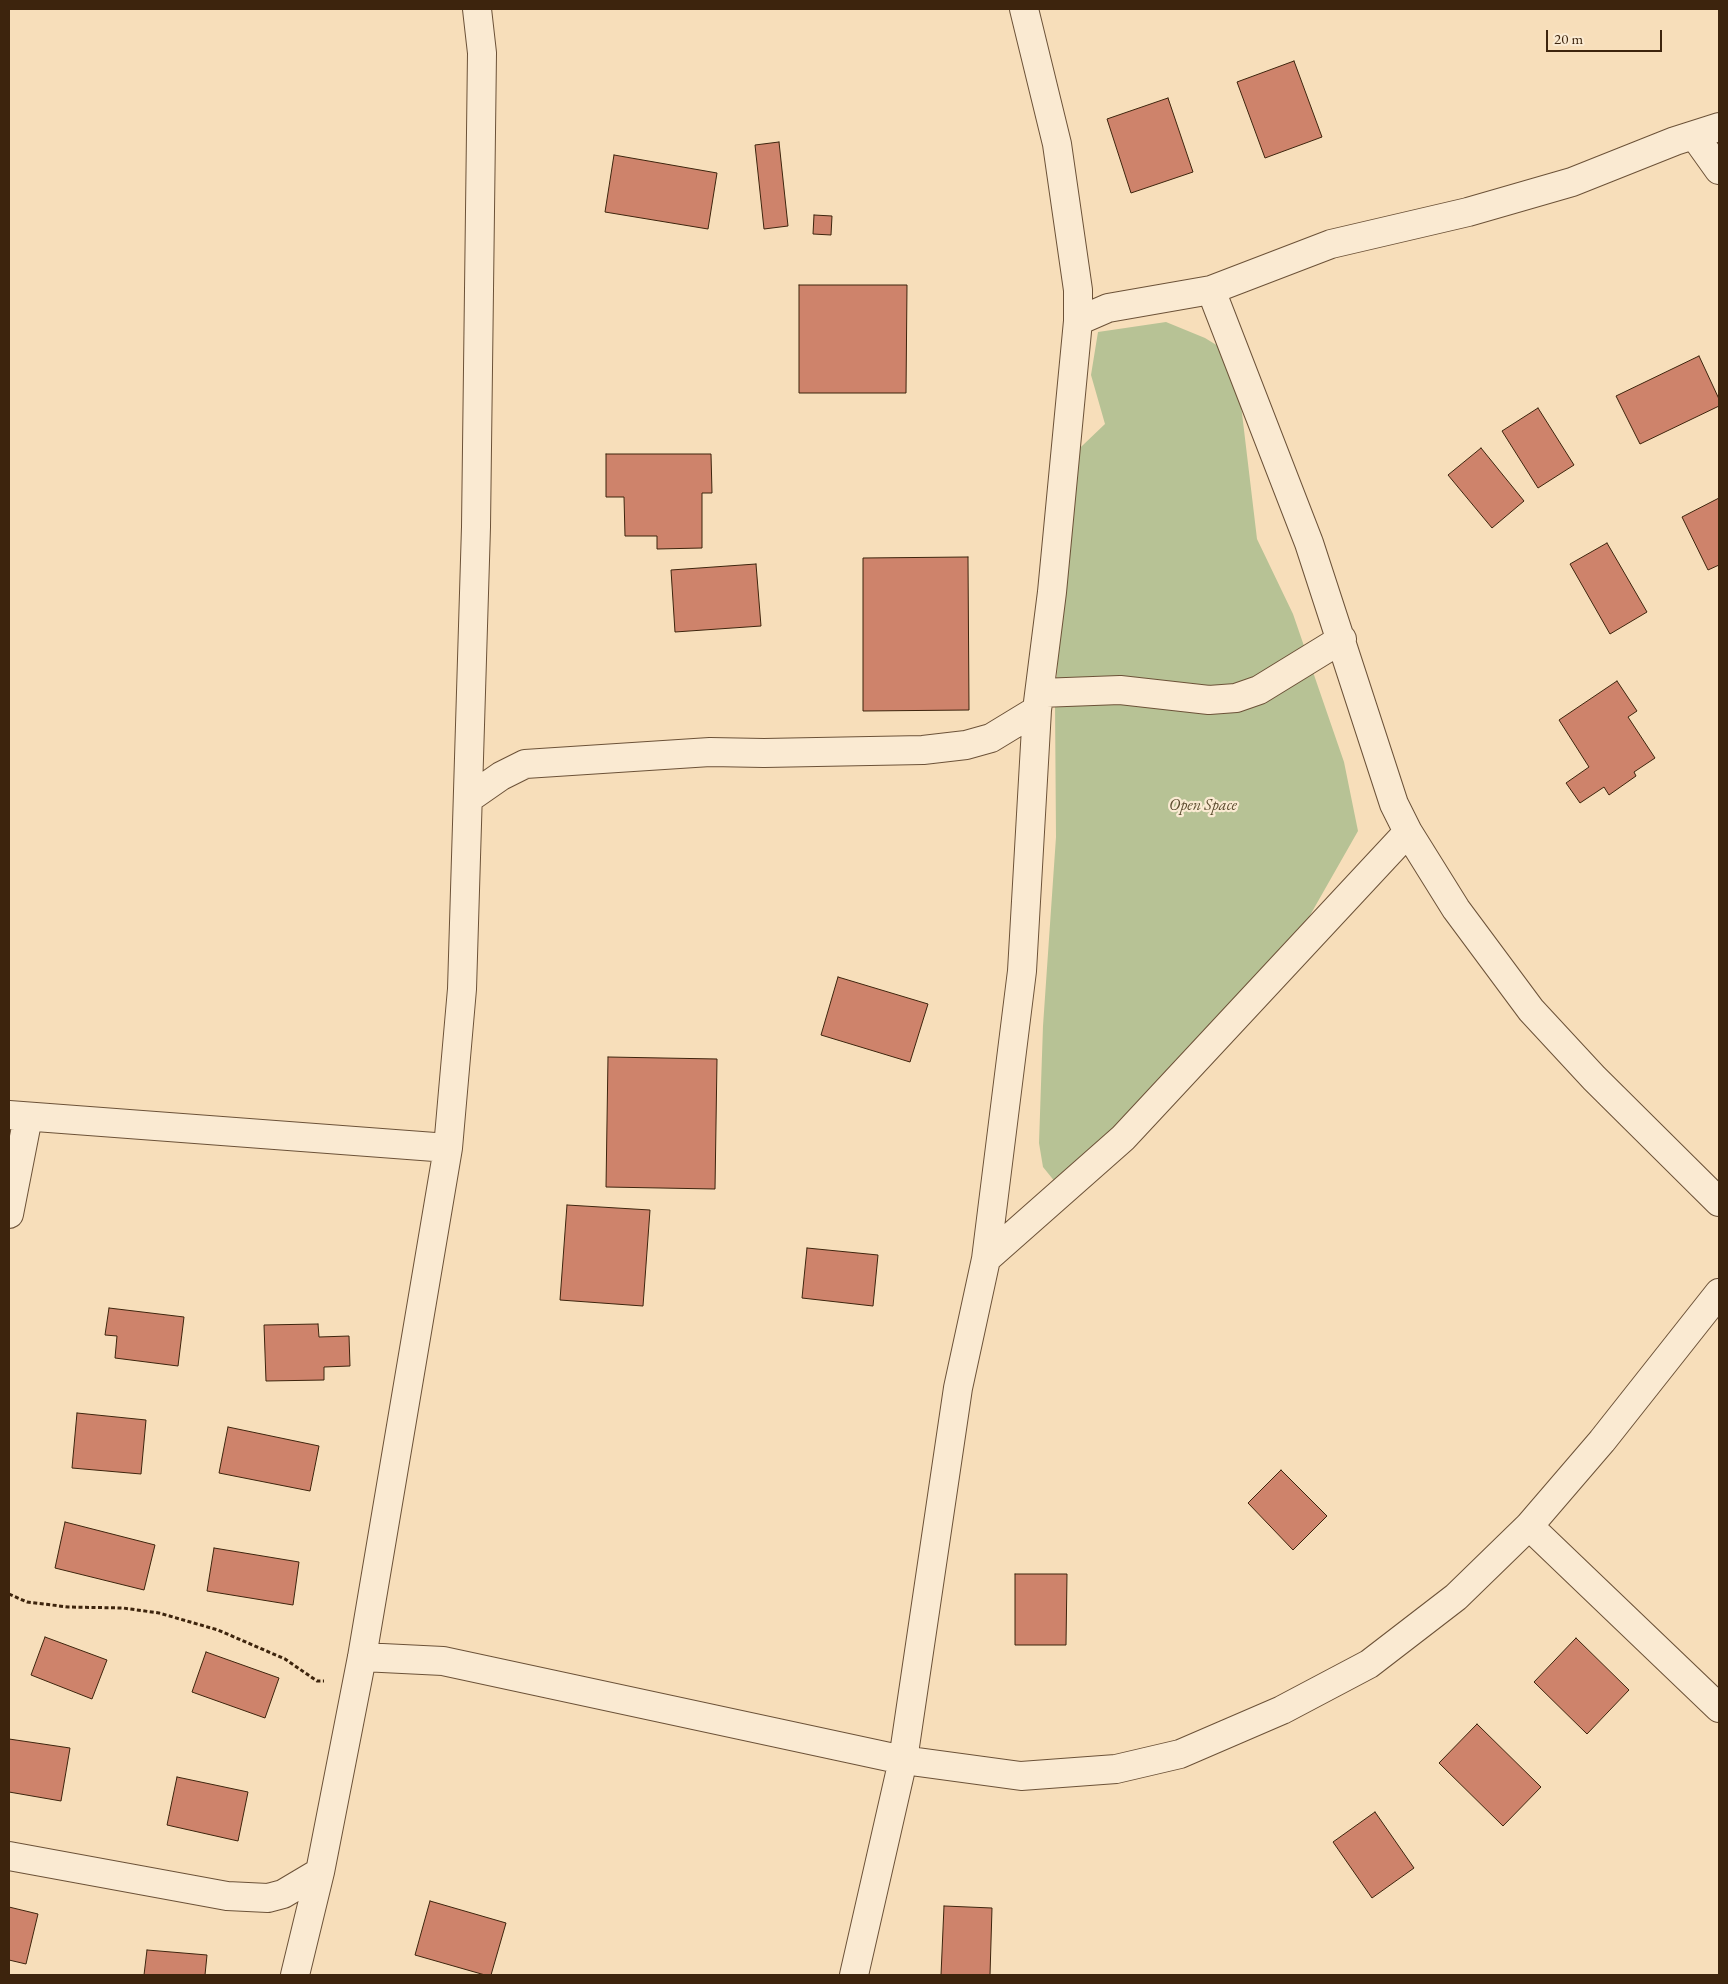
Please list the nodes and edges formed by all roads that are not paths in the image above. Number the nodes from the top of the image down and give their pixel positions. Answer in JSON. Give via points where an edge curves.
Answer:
{"nodes":[{"id":1,"x":477,"y":9,"type":"edge"},
{"id":2,"x":1024,"y":9,"type":"edge"},
{"id":3,"x":1719,"y":127,"type":"edge"},
{"id":4,"x":1694,"y":135,"type":"junction"},
{"id":5,"x":1719,"y":170,"type":"edge"},
{"id":6,"x":1211,"y":290,"type":"junction"},
{"id":7,"x":1078,"y":321,"type":"junction"},
{"id":8,"x":1342,"y":640,"type":"junction"},
{"id":9,"x":1038,"y":701,"type":"junction"},
{"id":10,"x":468,"y":799,"type":"junction"},
{"id":11,"x":1408,"y":832,"type":"junction"},
{"id":12,"x":18,"y":1116,"type":"edge"},
{"id":13,"x":448,"y":1148,"type":"junction"},
{"id":14,"x":1719,"y":1202,"type":"edge"},
{"id":15,"x":9,"y":1214,"type":"edge"},
{"id":16,"x":986,"y":1258,"type":"junction"},
{"id":17,"x":1719,"y":1293,"type":"edge"},
{"id":18,"x":1529,"y":1526,"type":"junction"},
{"id":19,"x":360,"y":1670,"type":"junction"},
{"id":20,"x":1719,"y":1708,"type":"edge"},
{"id":21,"x":903,"y":1760,"type":"junction"},
{"id":22,"x":9,"y":1856,"type":"edge"},
{"id":23,"x":320,"y":1872,"type":"junction"},
{"id":24,"x":295,"y":1975,"type":"edge"},
{"id":25,"x":854,"y":1975,"type":"edge"}],
"edges":[{"from":1,"to":10,"type":"street","via":[[482,53],[476,526]]},
{"from":2,"to":7,"type":"street","via":[[1057,144],[1078,290]]},
{"from":3,"to":4,"type":"street"},
{"from":4,"to":5,"type":"street"},
{"from":4,"to":6,"type":"street","via":[[1572,182],[1468,212],[1331,244]]},
{"from":6,"to":7,"type":"street","via":[[1108,308]]},
{"from":6,"to":8,"type":"street","via":[[1309,543]]},
{"from":7,"to":9,"type":"street","via":[[1052,592]]},
{"from":8,"to":9,"type":"street","via":[[1259,690],[1236,698],[1209,700],[1120,690]]},
{"from":8,"to":11,"type":"street","via":[[1394,804]]},
{"from":9,"to":10,"type":"street","via":[[992,738],[966,745],[834,753],[710,752],[524,764]]},
{"from":9,"to":16,"type":"street","via":[[1022,971]]},
{"from":10,"to":13,"type":"street","via":[[462,989]]},
{"from":11,"to":14,"type":"street","via":[[1456,909],[1531,1010],[1594,1078]]},
{"from":11,"to":16,"type":"street","via":[[1123,1138]]},
{"from":12,"to":13,"type":"street"},
{"from":12,"to":15,"type":"street"},
{"from":13,"to":19,"type":"street"},
{"from":16,"to":21,"type":"street","via":[[958,1388]]},
{"from":17,"to":18,"type":"street","via":[[1602,1441]]},
{"from":18,"to":20,"type":"street"},
{"from":18,"to":21,"type":"street","via":[[1456,1597],[1370,1664],[1282,1710],[1180,1754],[1116,1769],[1021,1776]]},
{"from":19,"to":21,"type":"street","via":[[443,1661]]},
{"from":19,"to":23,"type":"street"},
{"from":21,"to":25,"type":"street"},
{"from":22,"to":23,"type":"street","via":[[227,1896],[268,1898],[284,1894]]},
{"from":23,"to":24,"type":"street"}]}
